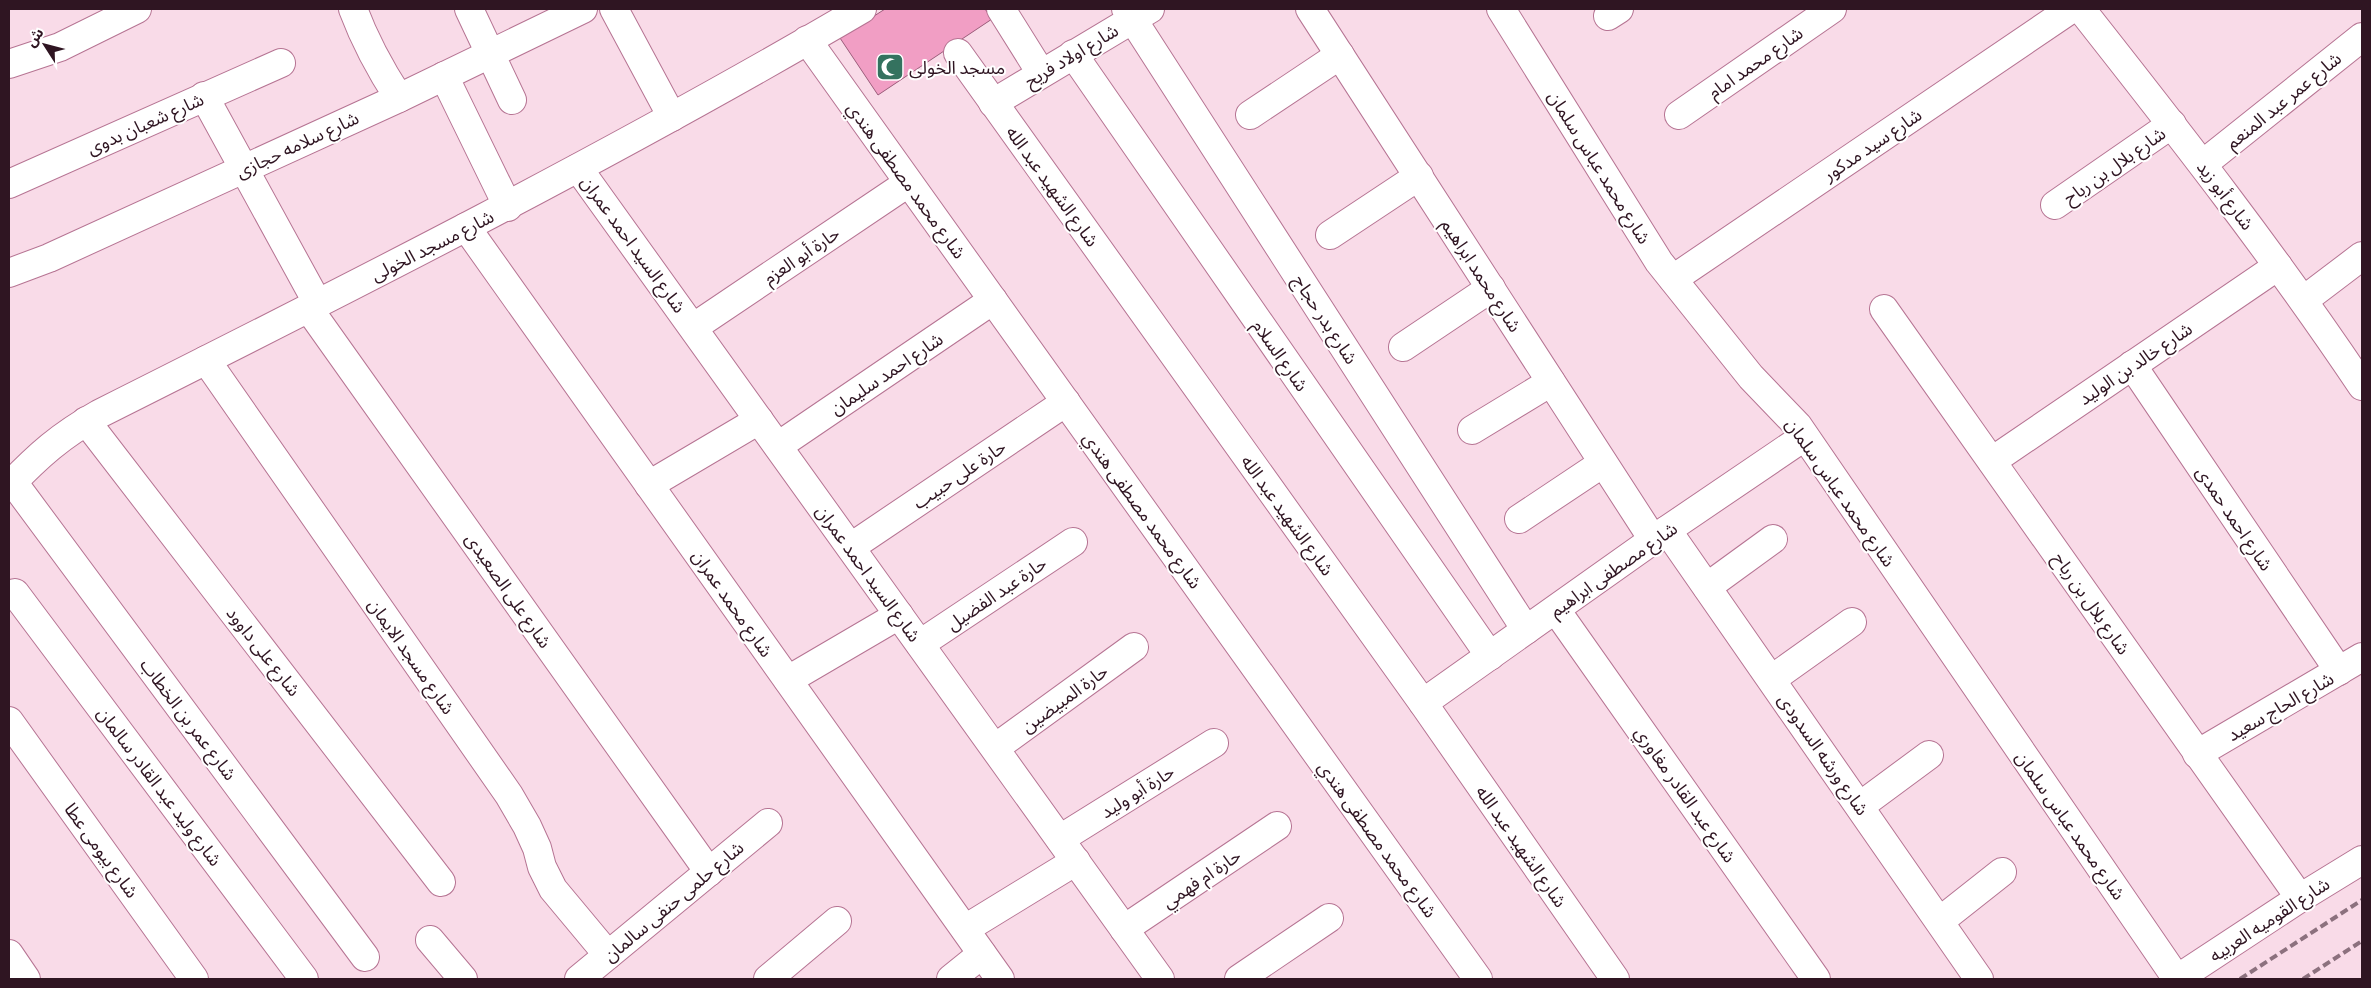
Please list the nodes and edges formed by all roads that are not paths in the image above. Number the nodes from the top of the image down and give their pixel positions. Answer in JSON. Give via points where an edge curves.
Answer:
{"nodes":[{"id":1,"x":137,"y":9,"type":"edge"},
{"id":2,"x":353,"y":9,"type":"edge"},
{"id":3,"x":469,"y":9,"type":"edge"},
{"id":4,"x":583,"y":9,"type":"edge"},
{"id":5,"x":614,"y":9,"type":"edge"},
{"id":6,"x":1001,"y":9,"type":"edge"},
{"id":7,"x":1310,"y":9,"type":"edge"},
{"id":8,"x":1502,"y":9,"type":"edge"},
{"id":9,"x":1832,"y":9,"type":"edge"},
{"id":10,"x":2071,"y":9,"type":"edge"},
{"id":11,"x":2081,"y":9,"type":"edge"},
{"id":12,"x":854,"y":11,"type":"edge"},
{"id":13,"x":1136,"y":12,"type":"edge"},
{"id":14,"x":554,"y":15,"type":"edge"},
{"id":15,"x":2362,"y":37,"type":"edge"},
{"id":16,"x":808,"y":40,"type":"junction"},
{"id":17,"x":958,"y":53,"type":"dead end"},
{"id":18,"x":490,"y":54,"type":"junction"},
{"id":19,"x":1073,"y":54,"type":"junction"},
{"id":20,"x":1340,"y":55,"type":"junction"},
{"id":21,"x":282,"y":62,"type":"dead end"},
{"id":22,"x":9,"y":64,"type":"edge"},
{"id":23,"x":1041,"y":73,"type":"junction"},
{"id":24,"x":444,"y":76,"type":"junction"},
{"id":25,"x":204,"y":96,"type":"junction"},
{"id":26,"x":399,"y":98,"type":"junction"},
{"id":27,"x":512,"y":100,"type":"dead end"},
{"id":28,"x":993,"y":102,"type":"junction"},
{"id":29,"x":1250,"y":115,"type":"dead end"},
{"id":30,"x":1679,"y":115,"type":"dead end"},
{"id":31,"x":672,"y":117,"type":"junction"},
{"id":32,"x":2172,"y":124,"type":"junction"},
{"id":33,"x":2203,"y":164,"type":"junction"},
{"id":34,"x":578,"y":168,"type":"junction"},
{"id":35,"x":244,"y":169,"type":"junction"},
{"id":36,"x":1418,"y":176,"type":"junction"},
{"id":37,"x":908,"y":183,"type":"junction"},
{"id":38,"x":9,"y":184,"type":"edge"},
{"id":39,"x":2056,"y":205,"type":"dead end"},
{"id":40,"x":508,"y":207,"type":"junction"},
{"id":41,"x":466,"y":227,"type":"junction"},
{"id":42,"x":1330,"y":236,"type":"dead end"},
{"id":43,"x":2362,"y":256,"type":"edge"},
{"id":44,"x":2278,"y":266,"type":"junction"},
{"id":45,"x":9,"y":273,"type":"edge"},
{"id":46,"x":1672,"y":279,"type":"junction"},
{"id":47,"x":1491,"y":288,"type":"junction"},
{"id":48,"x":993,"y":300,"type":"junction"},
{"id":49,"x":2304,"y":300,"type":"junction"},
{"id":50,"x":313,"y":306,"type":"junction"},
{"id":51,"x":1884,"y":309,"type":"dead end"},
{"id":52,"x":694,"y":327,"type":"junction"},
{"id":53,"x":1402,"y":347,"type":"dead end"},
{"id":54,"x":206,"y":360,"type":"junction"},
{"id":55,"x":2132,"y":365,"type":"junction"},
{"id":56,"x":1551,"y":382,"type":"junction"},
{"id":57,"x":2362,"y":386,"type":"edge"},
{"id":58,"x":1066,"y":402,"type":"junction"},
{"id":59,"x":760,"y":420,"type":"junction"},
{"id":60,"x":86,"y":421,"type":"junction"},
{"id":61,"x":1472,"y":430,"type":"dead end"},
{"id":62,"x":1804,"y":436,"type":"junction"},
{"id":63,"x":778,"y":446,"type":"junction"},
{"id":64,"x":1992,"y":461,"type":"junction"},
{"id":65,"x":1603,"y":463,"type":"junction"},
{"id":66,"x":11,"y":484,"type":"edge"},
{"id":67,"x":649,"y":486,"type":"junction"},
{"id":68,"x":1519,"y":519,"type":"dead end"},
{"id":69,"x":1661,"y":536,"type":"junction"},
{"id":70,"x":1773,"y":538,"type":"dead end"},
{"id":71,"x":1073,"y":542,"type":"dead end"},
{"id":72,"x":851,"y":547,"type":"junction"},
{"id":73,"x":1707,"y":587,"type":"junction"},
{"id":74,"x":15,"y":593,"type":"dead end"},
{"id":75,"x":1556,"y":610,"type":"junction"},
{"id":76,"x":899,"y":615,"type":"junction"},
{"id":77,"x":1852,"y":622,"type":"dead end"},
{"id":78,"x":1526,"y":630,"type":"junction"},
{"id":79,"x":920,"y":644,"type":"junction"},
{"id":80,"x":1134,"y":647,"type":"dead end"},
{"id":81,"x":1490,"y":656,"type":"junction"},
{"id":82,"x":2362,"y":657,"type":"edge"},
{"id":83,"x":2339,"y":671,"type":"junction"},
{"id":84,"x":1772,"y":679,"type":"junction"},
{"id":85,"x":788,"y":680,"type":"junction"},
{"id":86,"x":1423,"y":703,"type":"junction"},
{"id":87,"x":9,"y":721,"type":"edge"},
{"id":88,"x":1214,"y":743,"type":"dead end"},
{"id":89,"x":994,"y":748,"type":"junction"},
{"id":90,"x":2198,"y":754,"type":"junction"},
{"id":91,"x":1929,"y":755,"type":"dead end"},
{"id":92,"x":1860,"y":806,"type":"junction"},
{"id":93,"x":768,"y":823,"type":"dead end"},
{"id":94,"x":1277,"y":826,"type":"dead end"},
{"id":95,"x":1060,"y":839,"type":"junction"},
{"id":96,"x":2362,"y":860,"type":"edge"},
{"id":97,"x":1076,"y":861,"type":"junction"},
{"id":98,"x":709,"y":872,"type":"junction"},
{"id":99,"x":2002,"y":872,"type":"dead end"},
{"id":100,"x":441,"y":882,"type":"dead end"},
{"id":101,"x":2300,"y":898,"type":"junction"},
{"id":102,"x":1329,"y":918,"type":"dead end"},
{"id":103,"x":837,"y":921,"type":"dead end"},
{"id":104,"x":1940,"y":921,"type":"junction"},
{"id":105,"x":965,"y":929,"type":"junction"},
{"id":106,"x":1124,"y":929,"type":"junction"},
{"id":107,"x":430,"y":940,"type":"dead end"},
{"id":108,"x":9,"y":954,"type":"edge"},
{"id":109,"x":982,"y":954,"type":"junction"},
{"id":110,"x":608,"y":955,"type":"junction"},
{"id":111,"x":365,"y":957,"type":"dead end"},
{"id":112,"x":26,"y":979,"type":"edge"},
{"id":113,"x":194,"y":979,"type":"edge"},
{"id":114,"x":304,"y":979,"type":"edge"},
{"id":115,"x":463,"y":979,"type":"edge"},
{"id":116,"x":579,"y":979,"type":"edge"},
{"id":117,"x":768,"y":979,"type":"edge"},
{"id":118,"x":951,"y":979,"type":"edge"},
{"id":119,"x":1000,"y":979,"type":"edge"},
{"id":120,"x":1160,"y":979,"type":"edge"},
{"id":121,"x":1239,"y":979,"type":"edge"},
{"id":122,"x":1478,"y":979,"type":"edge"},
{"id":123,"x":1615,"y":979,"type":"edge"},
{"id":124,"x":1816,"y":979,"type":"edge"},
{"id":125,"x":1979,"y":979,"type":"edge"},
{"id":126,"x":2177,"y":979,"type":"edge"}],
"edges":[{"from":1,"to":22,"type":"street","via":[[60,47]]},
{"from":2,"to":26,"type":"street","via":[[363,36]]},
{"from":3,"to":18,"type":"street"},
{"from":4,"to":14,"type":"street","name":"شارع سلامه حجازى"},
{"from":5,"to":31,"type":"street"},
{"from":6,"to":23,"type":"street"},
{"from":7,"to":20,"type":"street","name":"شارع محمد ابراهيم"},
{"from":8,"to":46,"type":"street","name":"شارع محمد عباس سلمان"},
{"from":9,"to":30,"type":"street","name":"شارع محمد امام"},
{"from":10,"to":46,"type":"street","name":"شارع سيد مدكور"},
{"from":11,"to":32,"type":"street","name":"شارع أبو زيد"},
{"from":12,"to":16,"type":"street","name":"شارع مسجد الخولى"},
{"from":13,"to":19,"type":"street","name":"شارع اولاد فريح"},
{"from":13,"to":78,"type":"street","name":"شارع بدر حجاج"},
{"from":14,"to":18,"type":"street","name":"شارع سلامه حجازى"},
{"from":15,"to":33,"type":"street","name":"شارع عمر عبد المنعم"},
{"from":16,"to":31,"type":"street","name":"شارع مسجد الخولى"},
{"from":16,"to":37,"type":"street","name":"شارع محمد مصطفى هندي"},
{"from":17,"to":28,"type":"street","name":"شارع الشهيد عبد الله"},
{"from":18,"to":24,"type":"street","name":"شارع سلامه حجازى"},
{"from":18,"to":27,"type":"street"},
{"from":19,"to":23,"type":"street","name":"شارع اولاد فريح"},
{"from":19,"to":81,"type":"street","name":"شارع السلام"},
{"from":20,"to":29,"type":"street"},
{"from":20,"to":36,"type":"street","name":"شارع محمد ابراهيم"},
{"from":21,"to":25,"type":"street","name":"شارع شعبان بدوى"},
{"from":23,"to":28,"type":"street","name":"شارع اولاد فريح"},
{"from":24,"to":26,"type":"street","name":"شارع سلامه حجازى"},
{"from":24,"to":40,"type":"street"},
{"from":25,"to":35,"type":"street","name":"شارع على الصعيدى"},
{"from":25,"to":38,"type":"street","name":"شارع شعبان بدوى"},
{"from":26,"to":35,"type":"street","name":"شارع سلامه حجازى"},
{"from":28,"to":86,"type":"street","name":"شارع الشهيد عبد الله"},
{"from":31,"to":34,"type":"street","name":"شارع مسجد الخولى"},
{"from":32,"to":33,"type":"street","name":"شارع أبو زيد"},
{"from":32,"to":39,"type":"street","name":"شارع بلال بن رباح"},
{"from":33,"to":44,"type":"street","name":"شارع أبو زيد"},
{"from":34,"to":40,"type":"street","name":"شارع مسجد الخولى"},
{"from":34,"to":52,"type":"street","name":"شارع السيد احمد عمران"},
{"from":35,"to":45,"type":"street","name":"شارع سلامه حجازى"},
{"from":35,"to":50,"type":"street","name":"شارع على الصعيدى"},
{"from":36,"to":42,"type":"street"},
{"from":36,"to":47,"type":"street","name":"شارع محمد ابراهيم"},
{"from":37,"to":48,"type":"street","name":"شارع محمد مصطفى هندي"},
{"from":37,"to":52,"type":"street","name":"حارة أبو العزم"},
{"from":40,"to":41,"type":"street","name":"شارع مسجد الخولى"},
{"from":41,"to":50,"type":"street","name":"شارع مسجد الخولى"},
{"from":41,"to":67,"type":"street","name":"شارع محمد عمران"},
{"from":43,"to":49,"type":"street"},
{"from":44,"to":49,"type":"street","name":"شارع أبو زيد"},
{"from":44,"to":55,"type":"street","name":"شارع خالد بن الوليد"},
{"from":46,"to":62,"type":"street","name":"شارع محمد عباس سلمان"},
{"from":47,"to":53,"type":"street"},
{"from":47,"to":56,"type":"street","name":"شارع محمد ابراهيم"},
{"from":48,"to":58,"type":"street","name":"شارع محمد مصطفى هندي"},
{"from":48,"to":63,"type":"street","name":"شارع احمد سليمان"},
{"from":49,"to":57,"type":"street","name":"شارع أبو زيد"},
{"from":50,"to":54,"type":"street","name":"شارع مسجد الخولى"},
{"from":50,"to":98,"type":"street","name":"شارع على الصعيدى"},
{"from":51,"to":64,"type":"street","name":"شارع بلال بن رباح"},
{"from":52,"to":59,"type":"street","name":"شارع السيد احمد عمران"},
{"from":54,"to":60,"type":"street","name":"شارع مسجد الخولى"},
{"from":54,"to":110,"type":"street","name":"شارع مسجد الايمان","via":[[509,796],[527,826],[553,888]]},
{"from":55,"to":64,"type":"street","name":"شارع خالد بن الوليد"},
{"from":55,"to":83,"type":"street","name":"شارع احمد حمدى"},
{"from":56,"to":61,"type":"street"},
{"from":56,"to":65,"type":"street","name":"شارع محمد ابراهيم"},
{"from":58,"to":72,"type":"street","name":"حارة على حبيب"},
{"from":58,"to":122,"type":"street","name":"شارع محمد مصطفى هندي"},
{"from":59,"to":63,"type":"street","name":"شارع السيد احمد عمران"},
{"from":59,"to":67,"type":"street"},
{"from":60,"to":66,"type":"street","name":"شارع مسجد الخولى","via":[[60,438]]},
{"from":60,"to":100,"type":"street","name":"شارع على داوود"},
{"from":62,"to":69,"type":"street","name":"شارع مصطفى ابراهيم"},
{"from":62,"to":126,"type":"street","name":"شارع محمد عباس سلمان"},
{"from":63,"to":72,"type":"street","name":"شارع السيد احمد عمران"},
{"from":64,"to":90,"type":"street","name":"شارع بلال بن رباح"},
{"from":65,"to":68,"type":"street"},
{"from":65,"to":69,"type":"street","name":"شارع محمد ابراهيم"},
{"from":66,"to":111,"type":"street","name":"شارع عمر بن الخطاب"},
{"from":67,"to":85,"type":"street","name":"شارع محمد عمران"},
{"from":69,"to":73,"type":"street","name":"شارع ورشه السدودى"},
{"from":69,"to":75,"type":"street","name":"شارع مصطفى ابراهيم"},
{"from":70,"to":73,"type":"street"},
{"from":71,"to":79,"type":"street","name":"حارة عبد الفضيل"},
{"from":72,"to":76,"type":"street","name":"شارع السيد احمد عمران"},
{"from":73,"to":84,"type":"street","name":"شارع ورشه السدودى"},
{"from":74,"to":114,"type":"street","name":"شارع وليد عبد القادر سالمان"},
{"from":75,"to":78,"type":"street","name":"شارع مصطفى ابراهيم"},
{"from":75,"to":124,"type":"street","name":"شارع عبد القادر مغاوري"},
{"from":76,"to":79,"type":"street","name":"شارع السيد احمد عمران"},
{"from":76,"to":85,"type":"street"},
{"from":77,"to":84,"type":"street"},
{"from":78,"to":81,"type":"street","name":"شارع مصطفى ابراهيم"},
{"from":79,"to":89,"type":"street","name":"شارع السيد احمد عمران"},
{"from":80,"to":89,"type":"street","name":"حارة المبيضين"},
{"from":81,"to":86,"type":"street","name":"شارع مصطفى ابراهيم"},
{"from":82,"to":83,"type":"street","name":"شارع الحاج سعيد"},
{"from":83,"to":90,"type":"street","name":"شارع الحاج سعيد"},
{"from":84,"to":92,"type":"street","name":"شارع ورشه السدودى"},
{"from":85,"to":105,"type":"street","name":"شارع محمد عمران"},
{"from":86,"to":123,"type":"street","name":"شارع الشهيد عبد الله"},
{"from":87,"to":113,"type":"street","name":"شارع بيومى عطا"},
{"from":88,"to":95,"type":"street","name":"حارة أبو وليد"},
{"from":89,"to":95,"type":"street","name":"شارع السيد احمد عمران"},
{"from":90,"to":101,"type":"street","name":"شارع بلال بن رباح"},
{"from":91,"to":92,"type":"street"},
{"from":92,"to":104,"type":"street","name":"شارع ورشه السدودى"},
{"from":93,"to":98,"type":"street","name":"شارع حلمى حنفى سالمان"},
{"from":94,"to":106,"type":"street","name":"حارة ام فهمي"},
{"from":95,"to":97,"type":"street","name":"شارع السيد احمد عمران"},
{"from":96,"to":101,"type":"street","name":"شارع القوميه العربيه"},
{"from":97,"to":105,"type":"street"},
{"from":97,"to":106,"type":"street","name":"شارع السيد احمد عمران"},
{"from":98,"to":110,"type":"street","name":"شارع حلمى حنفى سالمان"},
{"from":99,"to":104,"type":"street"},
{"from":101,"to":126,"type":"street","name":"شارع القوميه العربيه"},
{"from":102,"to":121,"type":"street"},
{"from":103,"to":117,"type":"street"},
{"from":104,"to":125,"type":"street","name":"شارع ورشه السدودى"},
{"from":105,"to":109,"type":"street","name":"شارع محمد عمران"},
{"from":106,"to":120,"type":"street","name":"شارع السيد احمد عمران"},
{"from":107,"to":115,"type":"street"},
{"from":108,"to":112,"type":"street"},
{"from":109,"to":118,"type":"street"},
{"from":109,"to":119,"type":"street","name":"شارع محمد عمران"},
{"from":110,"to":116,"type":"street","name":"شارع حلمى حنفى سالمان"}]}
